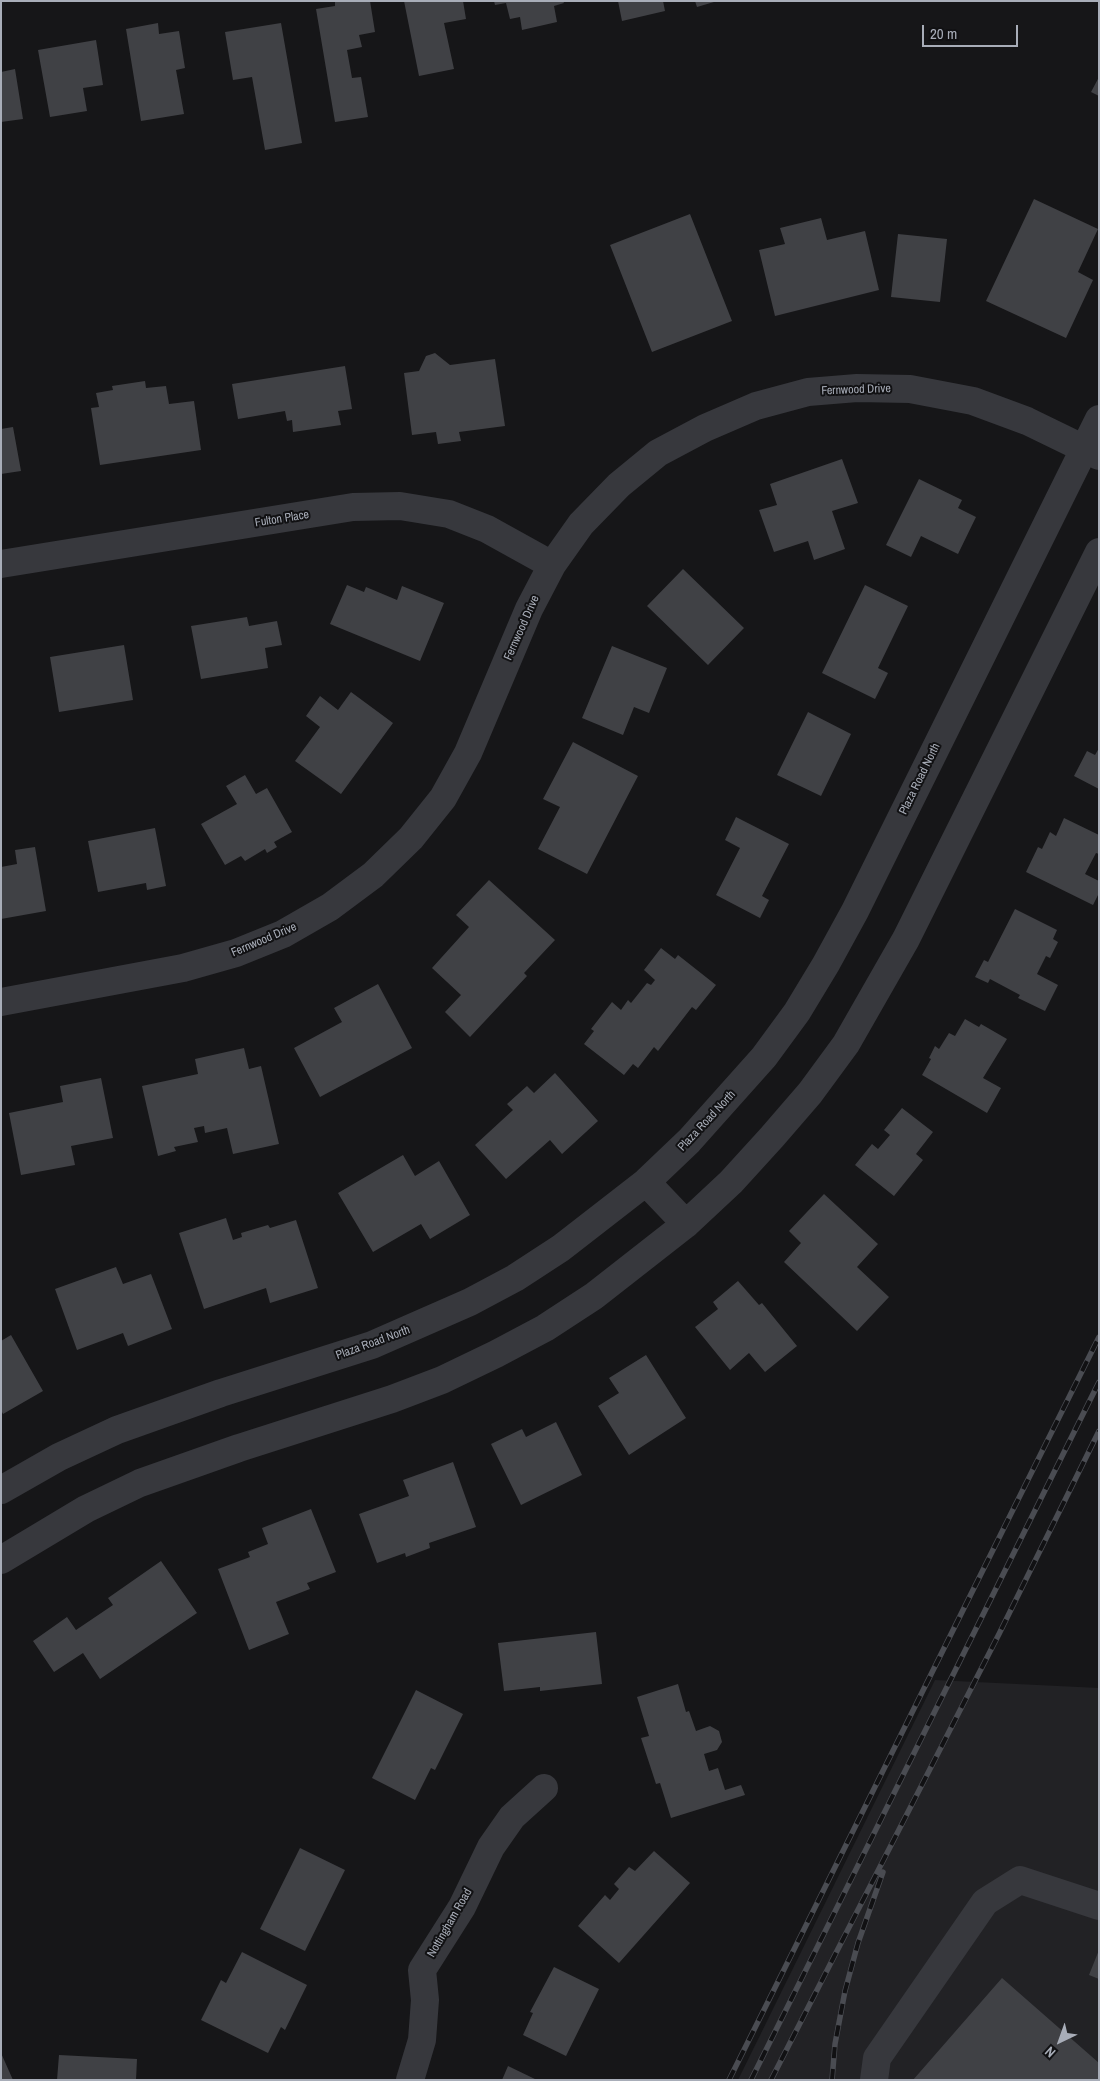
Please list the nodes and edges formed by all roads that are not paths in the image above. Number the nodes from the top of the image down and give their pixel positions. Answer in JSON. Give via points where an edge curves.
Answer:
{"nodes":[{"id":1,"x":1099,"y":419,"type":"edge"},
{"id":2,"x":1091,"y":453,"type":"edge"},
{"id":3,"x":1099,"y":552,"type":"edge"},
{"id":4,"x":1,"y":564,"type":"edge"},
{"id":5,"x":552,"y":565,"type":"junction"},
{"id":6,"x":1,"y":1002,"type":"edge"},
{"id":7,"x":646,"y":1182,"type":"junction"},
{"id":8,"x":686,"y":1224,"type":"junction"},
{"id":9,"x":1,"y":1490,"type":"edge"},
{"id":10,"x":1,"y":1560,"type":"edge"},
{"id":11,"x":544,"y":1788,"type":"dead end"},
{"id":12,"x":1099,"y":1906,"type":"edge"},
{"id":13,"x":410,"y":2080,"type":"edge"},
{"id":14,"x":874,"y":2080,"type":"edge"}],
"edges":[{"from":1,"to":2,"type":"street","name":"Plaza Road North"},
{"from":2,"to":5,"type":"street","name":"Fernwood Drive","via":[[1027,421],[973,401],[910,389],[857,388],[808,392],[756,406],[658,453],[619,485],[581,524]]},
{"from":2,"to":7,"type":"street","name":"Plaza Road North","via":[[855,912],[797,1012],[728,1099]]},
{"from":3,"to":8,"type":"street","via":[[906,939],[846,1044],[772,1137]]},
{"from":4,"to":5,"type":"street","name":"Fulton Place","via":[[353,507],[400,506],[448,514],[487,529]]},
{"from":5,"to":6,"type":"street","name":"Fernwood Drive","via":[[529,609],[468,754],[443,798],[373,875],[330,907],[283,934],[236,954],[183,968]]},
{"from":7,"to":8,"type":"street"},
{"from":7,"to":9,"type":"street","name":"Plaza Road North","via":[[561,1248],[470,1302],[372,1344],[117,1430],[59,1457]]},
{"from":8,"to":10,"type":"street","via":[[594,1296],[545,1328],[496,1354],[392,1399],[140,1483],[86,1509]]},
{"from":11,"to":13,"type":"street","name":"Nottingham Road","via":[[512,1816],[491,1847],[462,1907],[422,1970],[425,2000],[422,2040]]},
{"from":12,"to":14,"type":"street","via":[[1020,1880],[985,1902],[877,2058]]}]}
